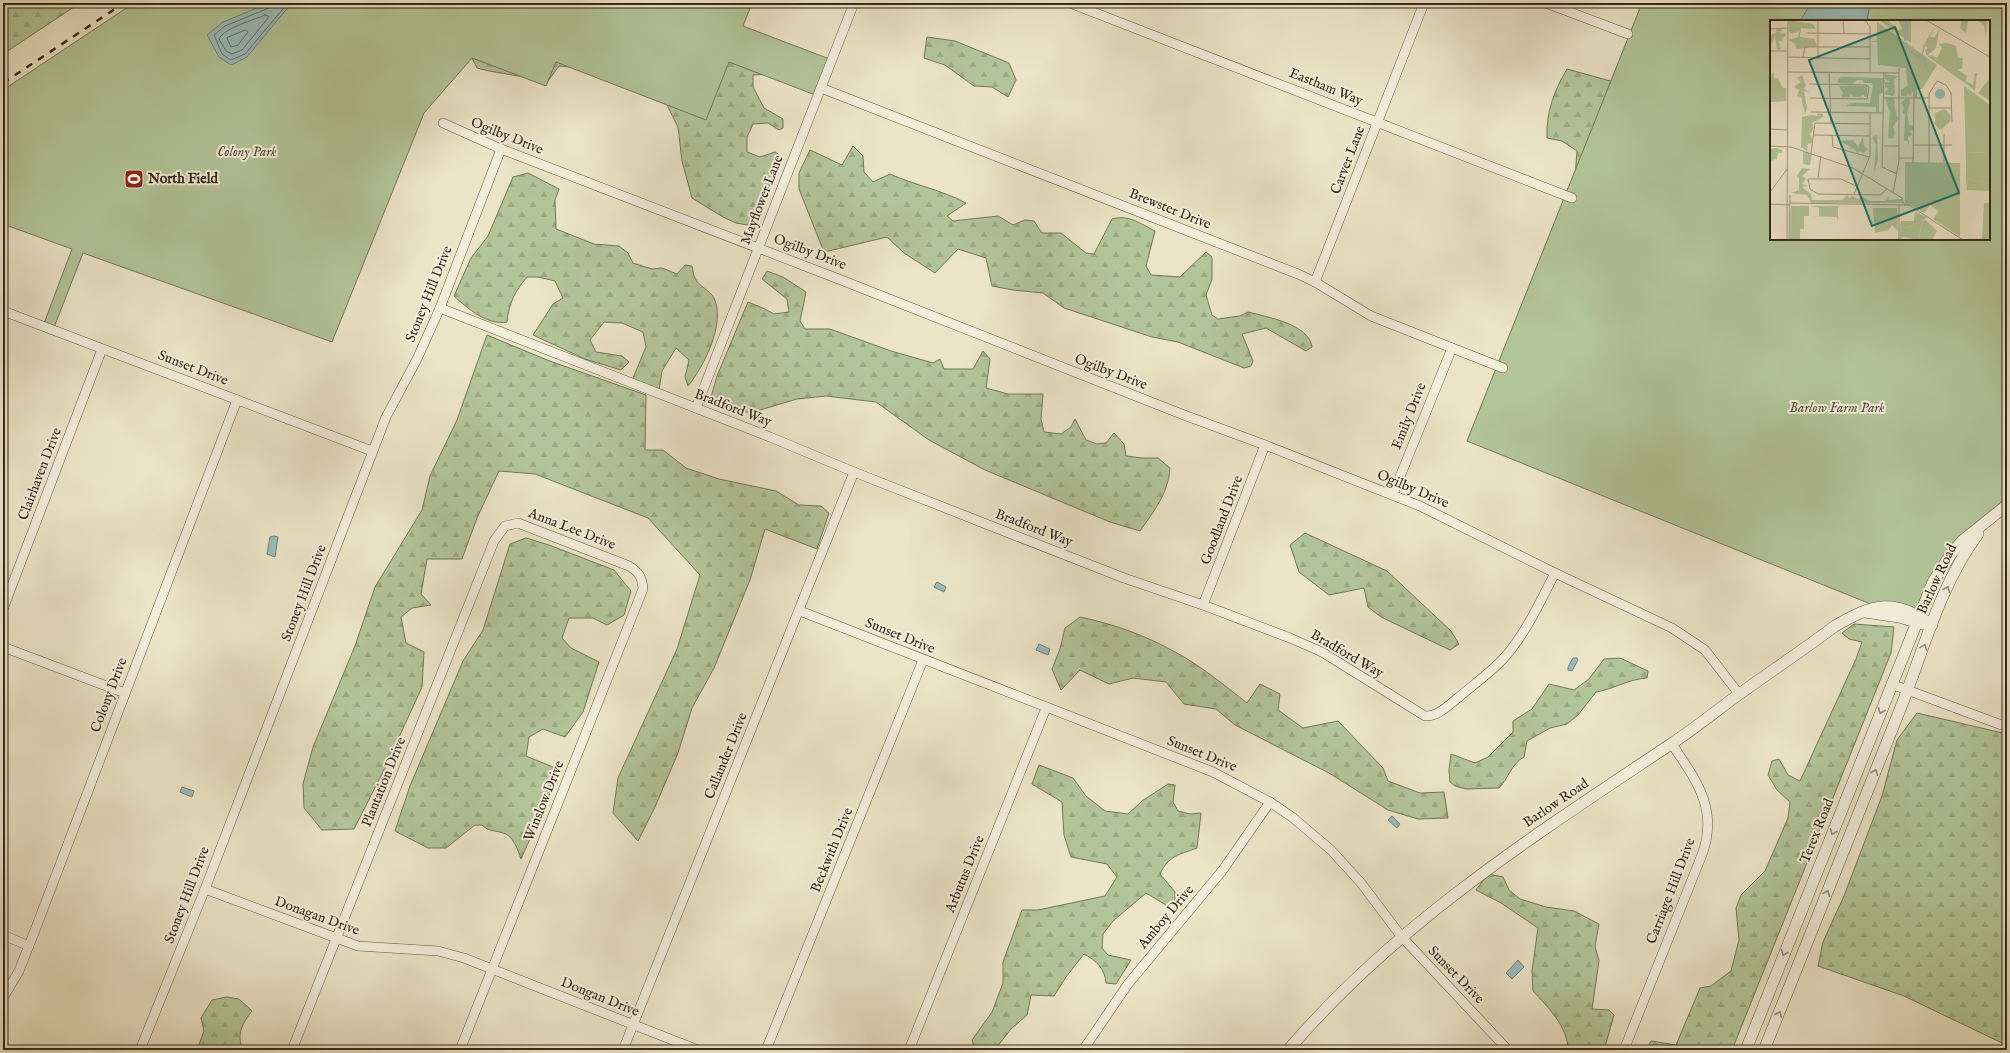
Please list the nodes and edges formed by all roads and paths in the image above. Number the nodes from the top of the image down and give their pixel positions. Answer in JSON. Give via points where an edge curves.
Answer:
{"nodes":[{"id":1,"x":854,"y":3,"type":"edge"},
{"id":2,"x":1070,"y":3,"type":"edge"},
{"id":3,"x":1424,"y":3,"type":"edge"},
{"id":4,"x":1546,"y":3,"type":"edge"},
{"id":5,"x":1628,"y":34,"type":"dead end"},
{"id":6,"x":821,"y":88,"type":"junction"},
{"id":7,"x":1377,"y":122,"type":"junction"},
{"id":8,"x":443,"y":123,"type":"dead end"},
{"id":9,"x":501,"y":149,"type":"junction"},
{"id":10,"x":1572,"y":198,"type":"dead end"},
{"id":11,"x":758,"y":248,"type":"junction"},
{"id":12,"x":1315,"y":282,"type":"junction"},
{"id":13,"x":440,"y":308,"type":"junction"},
{"id":14,"x":3,"y":311,"type":"edge"},
{"id":15,"x":1452,"y":348,"type":"junction"},
{"id":16,"x":102,"y":349,"type":"junction"},
{"id":17,"x":1503,"y":368,"type":"dead end"},
{"id":18,"x":237,"y":400,"type":"junction"},
{"id":19,"x":696,"y":408,"type":"junction"},
{"id":20,"x":1266,"y":445,"type":"junction"},
{"id":21,"x":372,"y":451,"type":"junction"},
{"id":22,"x":854,"y":472,"type":"junction"},
{"id":23,"x":1393,"y":494,"type":"junction"},
{"id":24,"x":2007,"y":505,"type":"edge"},
{"id":25,"x":1984,"y":525,"type":"junction"},
{"id":26,"x":505,"y":526,"type":"joint"},
{"id":27,"x":630,"y":566,"type":"joint"},
{"id":28,"x":1555,"y":573,"type":"junction"},
{"id":29,"x":1203,"y":604,"type":"junction"},
{"id":30,"x":3,"y":609,"type":"edge"},
{"id":31,"x":800,"y":611,"type":"junction"},
{"id":32,"x":1917,"y":619,"type":"junction"},
{"id":33,"x":1932,"y":626,"type":"junction"},
{"id":34,"x":3,"y":647,"type":"edge"},
{"id":35,"x":923,"y":660,"type":"junction"},
{"id":36,"x":1892,"y":684,"type":"junction"},
{"id":37,"x":1908,"y":690,"type":"junction"},
{"id":38,"x":125,"y":693,"type":"junction"},
{"id":39,"x":1739,"y":694,"type":"junction"},
{"id":40,"x":1046,"y":708,"type":"junction"},
{"id":41,"x":2007,"y":727,"type":"edge"},
{"id":42,"x":1672,"y":744,"type":"junction"},
{"id":43,"x":1270,"y":802,"type":"junction"},
{"id":44,"x":205,"y":889,"type":"junction"},
{"id":45,"x":3,"y":935,"type":"edge"},
{"id":46,"x":1401,"y":936,"type":"junction"},
{"id":47,"x":336,"y":939,"type":"junction"},
{"id":48,"x":29,"y":946,"type":"junction"},
{"id":49,"x":492,"y":969,"type":"junction"},
{"id":50,"x":3,"y":998,"type":"edge"},
{"id":51,"x":632,"y":1026,"type":"junction"},
{"id":52,"x":140,"y":1050,"type":"edge"},
{"id":53,"x":292,"y":1050,"type":"edge"},
{"id":54,"x":460,"y":1050,"type":"edge"},
{"id":55,"x":623,"y":1050,"type":"edge"},
{"id":56,"x":698,"y":1050,"type":"edge"},
{"id":57,"x":766,"y":1050,"type":"edge"},
{"id":58,"x":909,"y":1050,"type":"edge"},
{"id":59,"x":1082,"y":1050,"type":"edge"},
{"id":60,"x":1288,"y":1050,"type":"edge"},
{"id":61,"x":1508,"y":1050,"type":"edge"},
{"id":62,"x":1624,"y":1050,"type":"edge"},
{"id":63,"x":1746,"y":1050,"type":"edge"},
{"id":64,"x":1764,"y":1050,"type":"edge"}],
"edges":[{"from":1,"to":6,"type":"street","name":"Mayflower Lane"},
{"from":2,"to":7,"type":"street","name":"Eastham Way"},
{"from":3,"to":7,"type":"street","name":"Carver Lane"},
{"from":4,"to":5,"type":"street"},
{"from":6,"to":11,"type":"street","name":"Mayflower Lane"},
{"from":6,"to":12,"type":"street","name":"Brewster Drive"},
{"from":7,"to":10,"type":"street","name":"Eastham Way"},
{"from":7,"to":12,"type":"street","name":"Carver Lane"},
{"from":8,"to":9,"type":"street","name":"Ogilby Drive"},
{"from":9,"to":11,"type":"street","name":"Ogilby Drive"},
{"from":9,"to":13,"type":"street","name":"Stoney Hill Drive"},
{"from":11,"to":19,"type":"street","name":"Mayflower Lane"},
{"from":11,"to":20,"type":"street","name":"Ogilby Drive","via":[[1184,416]]},
{"from":12,"to":15,"type":"street","name":"Brewster Drive","via":[[1371,316]]},
{"from":13,"to":19,"type":"street","name":"Bradford Way"},
{"from":13,"to":21,"type":"street","name":"Stoney Hill Drive","via":[[418,359],[386,417]]},
{"from":14,"to":16,"type":"street","name":"Sunset Drive"},
{"from":15,"to":17,"type":"street","name":"Brewster Drive"},
{"from":15,"to":23,"type":"street","name":"Emily Drive"},
{"from":16,"to":18,"type":"street","name":"Sunset Drive"},
{"from":16,"to":30,"type":"street","name":"Clairhaven Drive"},
{"from":18,"to":21,"type":"street","name":"Sunset Drive"},
{"from":18,"to":38,"type":"street","name":"Colony Drive"},
{"from":19,"to":22,"type":"street","name":"Bradford Way"},
{"from":20,"to":23,"type":"street","name":"Ogilby Drive"},
{"from":20,"to":29,"type":"street","name":"Goodland Drive"},
{"from":21,"to":44,"type":"street","name":"Stoney Hill Drive"},
{"from":22,"to":29,"type":"street","name":"Bradford Way","via":[[1124,578]]},
{"from":22,"to":31,"type":"street","name":"Callander Drive"},
{"from":23,"to":28,"type":"street","name":"Ogilby Drive"},
{"from":24,"to":25,"type":"street","name":"Barlow Road"},
{"from":25,"to":32,"type":"street","name":"Barlow Road","via":[[1962,541],[1951,554],[1933,582]]},
{"from":33,"to":25,"type":"street","name":"Barlow Road","one_way":true,"via":[[1953,573]]},
{"from":26,"to":27,"type":"street","name":"Anna Lee Drive","via":[[518,523],[528,526]]},
{"from":26,"to":47,"type":"street","name":"Plantation Drive","via":[[494,541]]},
{"from":27,"to":49,"type":"street","name":"Winslow Drive","via":[[639,572],[642,579],[643,589],[639,601]]},
{"from":28,"to":29,"type":"street","name":"Bradford Way","via":[[1537,608],[1502,659],[1450,704],[1429,716],[1415,711],[1322,652]]},
{"from":28,"to":39,"type":"street","name":"Ogilby Drive","via":[[1672,628],[1708,654]]},
{"from":31,"to":35,"type":"street","name":"Sunset Drive"},
{"from":31,"to":51,"type":"street","name":"Callander Drive"},
{"from":32,"to":33,"type":"street","name":"Barlow Road"},
{"from":32,"to":36,"type":"street","name":"Terex Road"},
{"from":32,"to":39,"type":"street","name":"Barlow Road","via":[[1894,607],[1882,606],[1865,612],[1835,626]]},
{"from":37,"to":33,"type":"street","one_way":true},
{"from":34,"to":38,"type":"street"},
{"from":35,"to":40,"type":"street","name":"Sunset Drive"},
{"from":35,"to":57,"type":"street","name":"Beckwith Drive"},
{"from":36,"to":37,"type":"street"},
{"from":36,"to":63,"type":"street","name":"Terex Road","one_way":true},
{"from":37,"to":41,"type":"street"},
{"from":64,"to":37,"type":"street","one_way":true},
{"from":38,"to":48,"type":"street","name":"Colony Drive"},
{"from":39,"to":42,"type":"street","name":"Barlow Road"},
{"from":40,"to":43,"type":"street","name":"Sunset Drive","via":[[1213,772]]},
{"from":40,"to":58,"type":"street","name":"Arbutus Drive"},
{"from":42,"to":46,"type":"street","name":"Barlow Road","via":[[1540,832],[1459,890]]},
{"from":42,"to":62,"type":"street","name":"Carriage Hill Drive","via":[[1701,790],[1708,813],[1708,825],[1703,852]]},
{"from":43,"to":46,"type":"street","name":"Sunset Drive","via":[[1292,817],[1348,868]]},
{"from":43,"to":59,"type":"street","name":"Amboy Drive","via":[[1218,877],[1128,984]]},
{"from":44,"to":47,"type":"street","name":"Donagan Drive"},
{"from":44,"to":52,"type":"street","name":"Stoney Hill Drive"},
{"from":45,"to":48,"type":"street"},
{"from":46,"to":60,"type":"street","name":"Barlow Road","via":[[1316,1017]]},
{"from":46,"to":61,"type":"street","name":"Sunset Drive"},
{"from":47,"to":49,"type":"street","name":"Donagan Drive","via":[[364,947],[438,950]]},
{"from":47,"to":53,"type":"street","name":"Plantation Drive"},
{"from":48,"to":50,"type":"street","name":"Colony Drive","via":[[19,971]]},
{"from":49,"to":51,"type":"street","name":"Dongan Drive"},
{"from":49,"to":54,"type":"street","name":"Winslow Drive"},
{"from":51,"to":55,"type":"street","name":"Callander Drive"},
{"from":51,"to":56,"type":"street","name":"Dongan Drive"}]}
